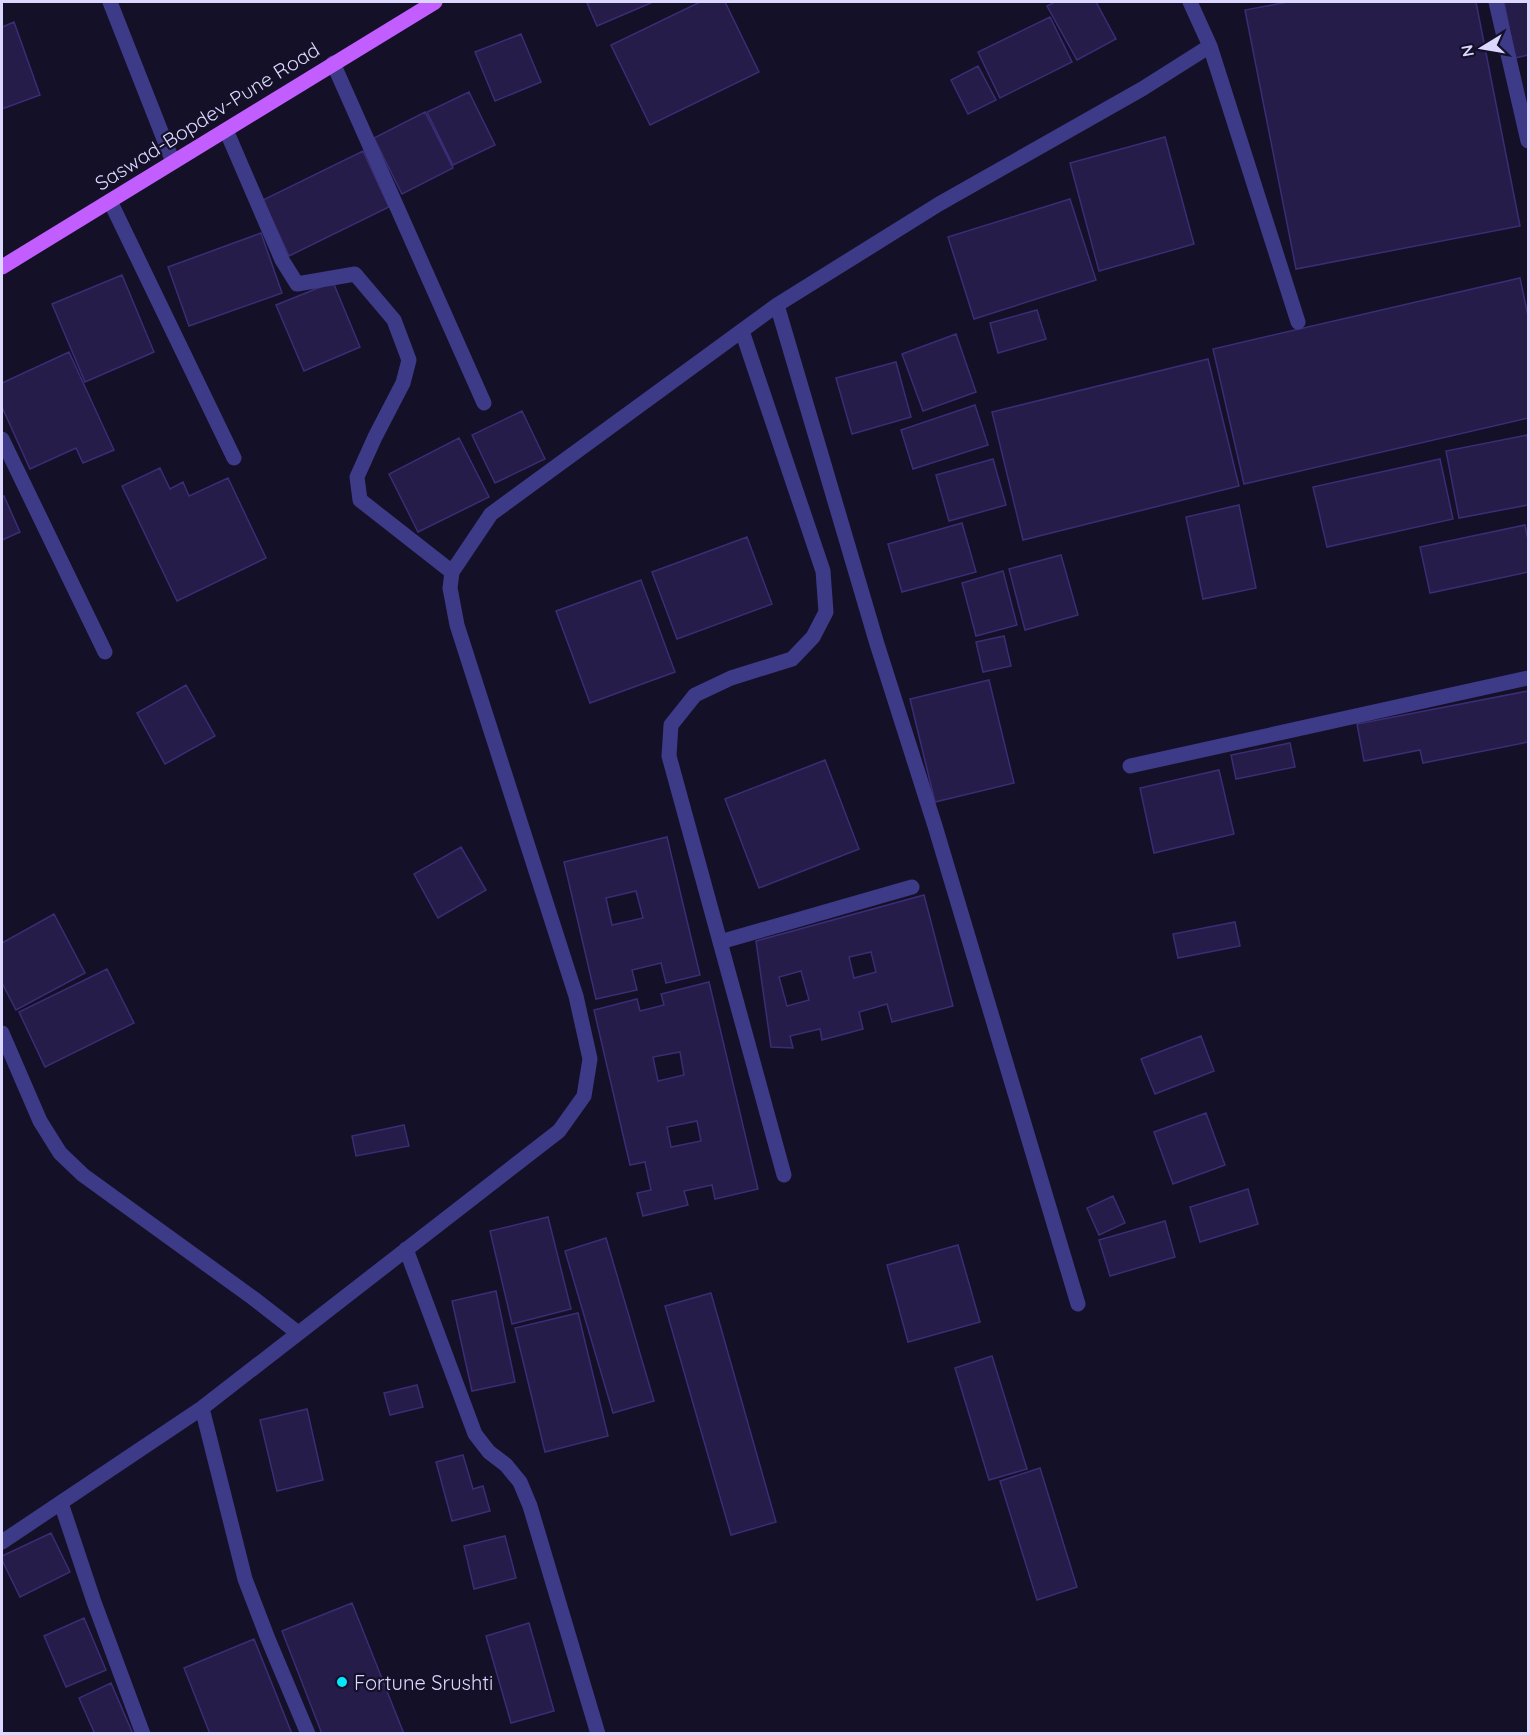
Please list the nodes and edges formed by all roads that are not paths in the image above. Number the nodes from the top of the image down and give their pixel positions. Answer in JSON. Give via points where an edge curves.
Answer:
{"nodes":[{"id":1,"x":110,"y":2,"type":"edge"},
{"id":2,"x":435,"y":2,"type":"edge"},
{"id":3,"x":1190,"y":2,"type":"edge"},
{"id":4,"x":1496,"y":2,"type":"edge"},
{"id":5,"x":1209,"y":46,"type":"junction"},
{"id":6,"x":333,"y":63,"type":"junction"},
{"id":7,"x":226,"y":130,"type":"junction"},
{"id":8,"x":1528,"y":141,"type":"edge"},
{"id":9,"x":173,"y":162,"type":"junction"},
{"id":10,"x":110,"y":201,"type":"junction"},
{"id":11,"x":2,"y":267,"type":"edge"},
{"id":12,"x":777,"y":305,"type":"junction"},
{"id":13,"x":1298,"y":322,"type":"dead end"},
{"id":14,"x":742,"y":331,"type":"junction"},
{"id":15,"x":483,"y":403,"type":"dead end"},
{"id":16,"x":2,"y":439,"type":"edge"},
{"id":17,"x":234,"y":458,"type":"dead end"},
{"id":18,"x":452,"y":572,"type":"junction"},
{"id":19,"x":105,"y":652,"type":"dead end"},
{"id":20,"x":1528,"y":678,"type":"edge"},
{"id":21,"x":1130,"y":766,"type":"dead end"},
{"id":22,"x":912,"y":887,"type":"dead end"},
{"id":23,"x":720,"y":942,"type":"junction"},
{"id":24,"x":2,"y":1033,"type":"edge"},
{"id":25,"x":784,"y":1175,"type":"dead end"},
{"id":26,"x":406,"y":1249,"type":"junction"},
{"id":27,"x":1078,"y":1304,"type":"dead end"},
{"id":28,"x":298,"y":1333,"type":"junction"},
{"id":29,"x":202,"y":1408,"type":"junction"},
{"id":30,"x":61,"y":1503,"type":"junction"},
{"id":31,"x":2,"y":1542,"type":"edge"},
{"id":32,"x":143,"y":1734,"type":"edge"},
{"id":33,"x":308,"y":1734,"type":"edge"},
{"id":34,"x":598,"y":1734,"type":"edge"}],
"edges":[{"from":1,"to":9,"type":"street"},
{"from":2,"to":6,"type":"main road","name":"Saswad-Bopdev-Pune Road"},
{"from":3,"to":5,"type":"street"},
{"from":4,"to":8,"type":"street"},
{"from":5,"to":12,"type":"street","via":[[1142,89],[939,204]]},
{"from":5,"to":13,"type":"street"},
{"from":6,"to":7,"type":"main road","name":"Saswad-Bopdev-Pune Road"},
{"from":6,"to":15,"type":"street"},
{"from":7,"to":9,"type":"main road","name":"Saswad-Bopdev-Pune Road"},
{"from":7,"to":18,"type":"street","via":[[282,260],[297,284],[355,274],[394,320],[409,360],[357,477],[360,500]]},
{"from":9,"to":10,"type":"main road","name":"Saswad-Bopdev-Pune Road"},
{"from":10,"to":11,"type":"main road","name":"Saswad-Bopdev-Pune Road"},
{"from":10,"to":17,"type":"street"},
{"from":12,"to":14,"type":"street"},
{"from":12,"to":27,"type":"street"},
{"from":14,"to":18,"type":"street","via":[[491,514]]},
{"from":14,"to":23,"type":"street","via":[[823,571],[826,612],[813,637],[792,659],[731,678],[695,695],[671,725],[669,756]]},
{"from":16,"to":19,"type":"street"},
{"from":18,"to":26,"type":"street","via":[[450,588],[457,625],[576,996],[590,1059],[584,1095],[559,1131]]},
{"from":20,"to":21,"type":"street"},
{"from":22,"to":23,"type":"street"},
{"from":23,"to":25,"type":"street"},
{"from":24,"to":28,"type":"street","via":[[40,1121],[60,1154]]},
{"from":26,"to":28,"type":"street"},
{"from":26,"to":34,"type":"street","via":[[475,1434],[520,1482],[530,1506]]},
{"from":28,"to":29,"type":"street"},
{"from":29,"to":30,"type":"street"},
{"from":29,"to":33,"type":"street","via":[[245,1579]]},
{"from":30,"to":31,"type":"street"},
{"from":30,"to":32,"type":"street"}]}
